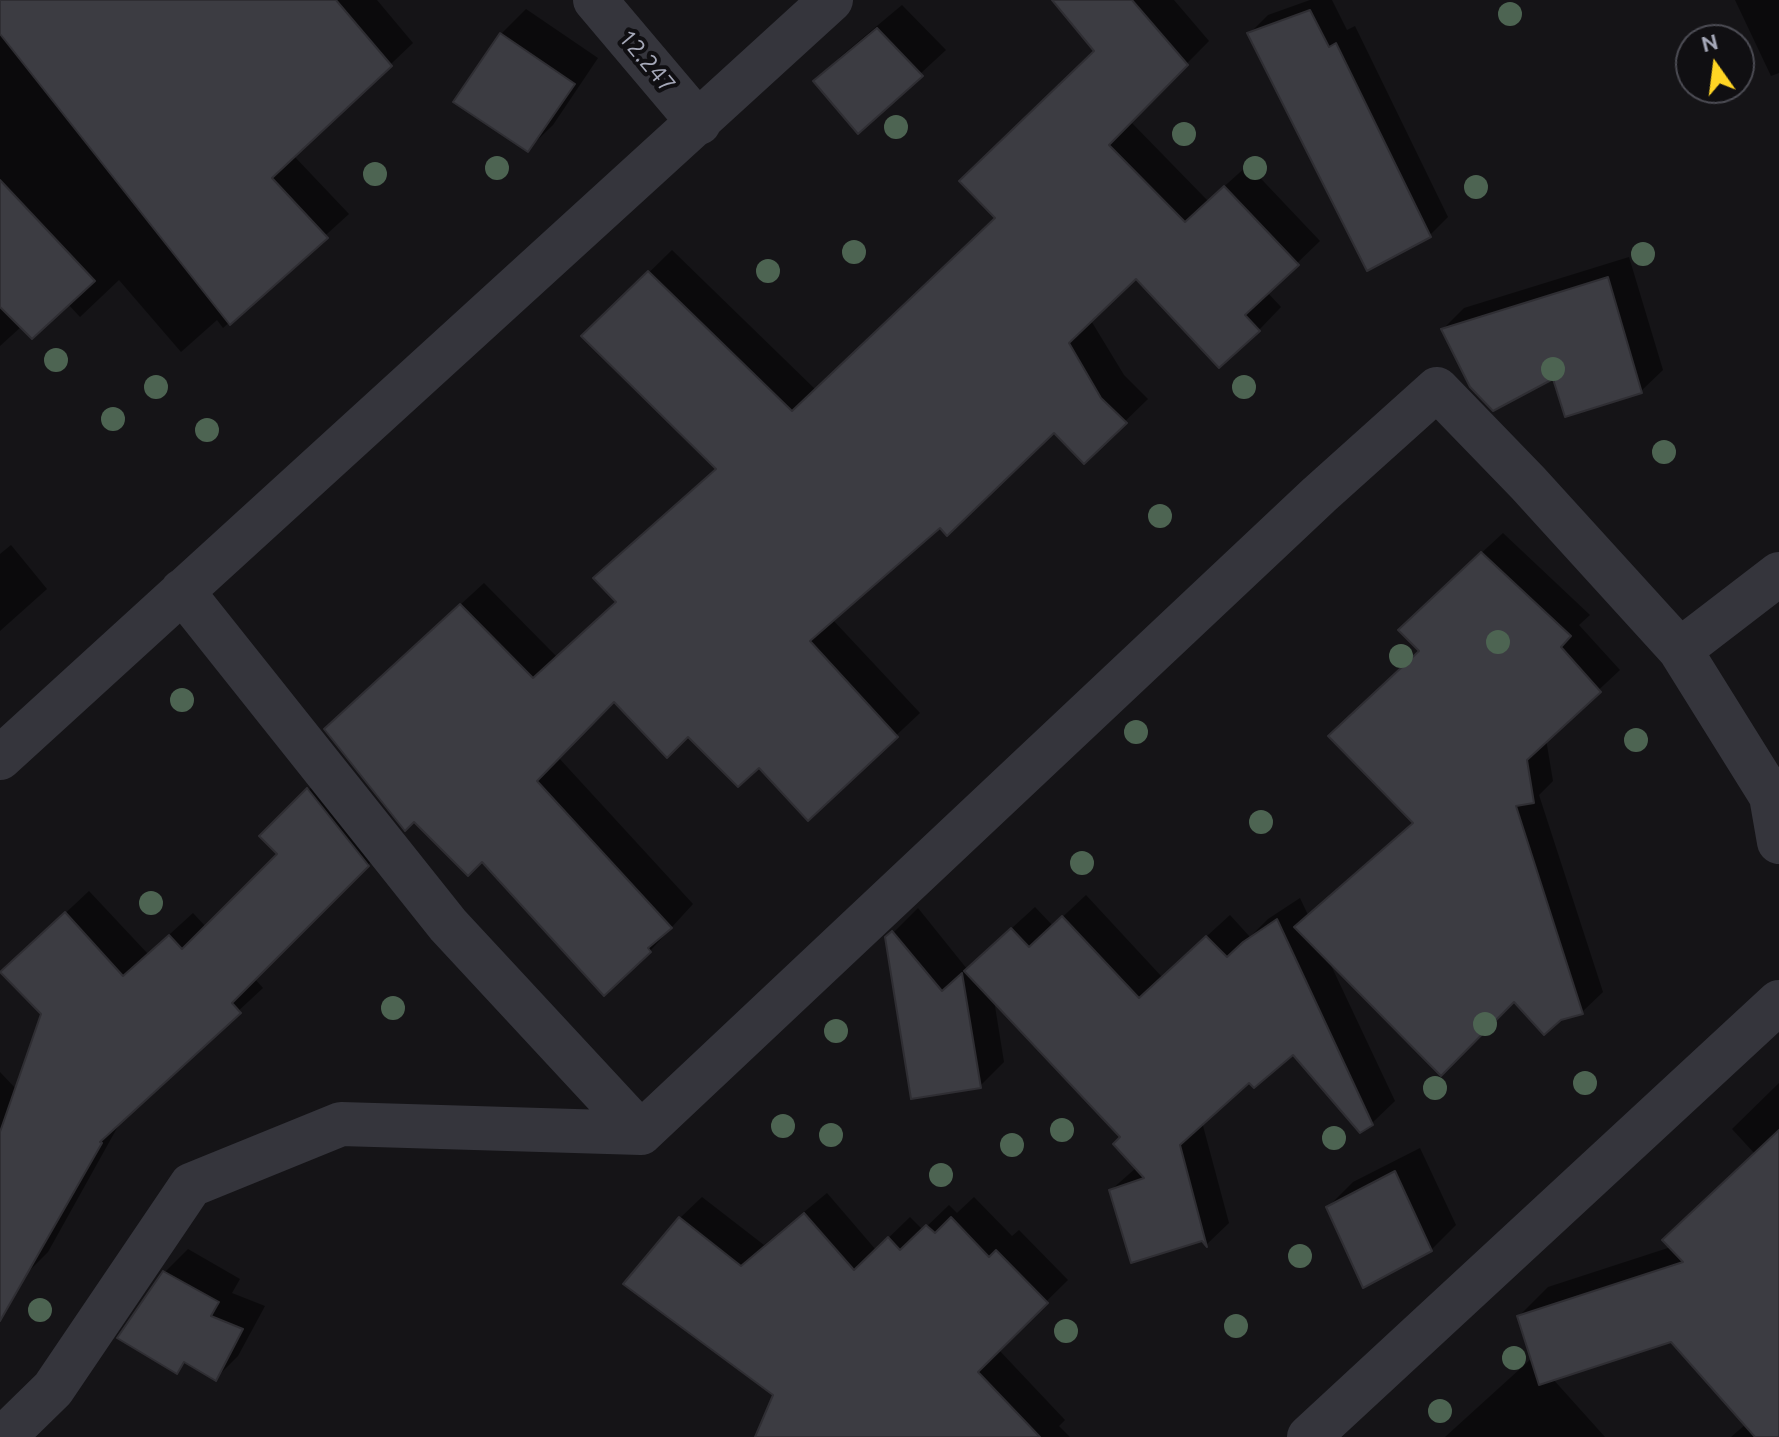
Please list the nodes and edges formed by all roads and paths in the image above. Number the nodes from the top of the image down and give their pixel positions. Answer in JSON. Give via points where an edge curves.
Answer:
{"nodes":[{"id":1,"x":595,"y":0,"type":"edge"},
{"id":2,"x":831,"y":0,"type":"edge"},
{"id":3,"x":699,"y":123,"type":"junction"},
{"id":4,"x":1779,"y":574,"type":"edge"},
{"id":5,"x":182,"y":591,"type":"junction"},
{"id":6,"x":1680,"y":650,"type":"junction"},
{"id":7,"x":0,"y":758,"type":"edge"},
{"id":8,"x":1779,"y":842,"type":"edge"},
{"id":9,"x":1779,"y":1002,"type":"edge"},
{"id":10,"x":641,"y":1133,"type":"junction"},
{"id":11,"x":4,"y":1437,"type":"edge"},
{"id":12,"x":1309,"y":1437,"type":"edge"}],
"edges":[{"from":1,"to":3,"type":"street","name":"12.247"},
{"from":2,"to":3,"type":"street"},
{"from":3,"to":5,"type":"street"},
{"from":4,"to":6,"type":"street"},
{"from":5,"to":7,"type":"street"},
{"from":5,"to":10,"type":"street","via":[[448,925]]},
{"from":6,"to":8,"type":"street","via":[[1771,796]]},
{"from":6,"to":10,"type":"street","via":[[1437,389]]},
{"from":9,"to":12,"type":"street"},
{"from":10,"to":11,"type":"street","via":[[341,1124],[191,1185],[53,1389]]}]}
